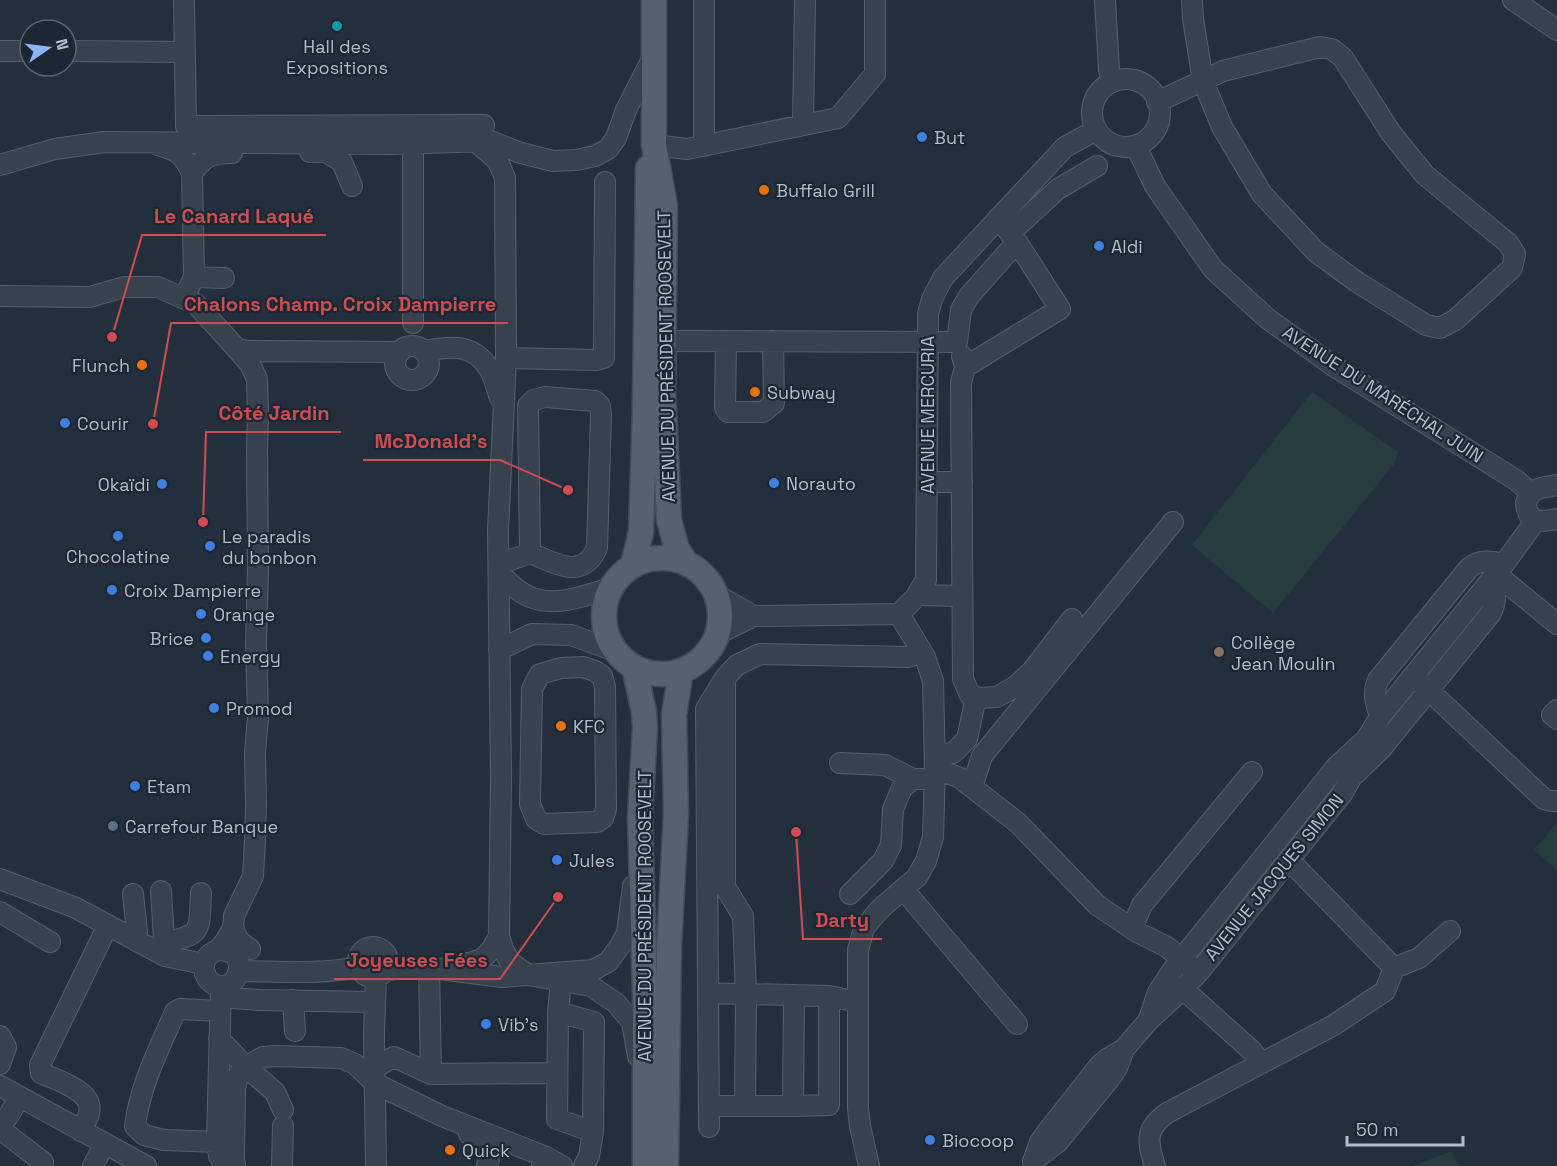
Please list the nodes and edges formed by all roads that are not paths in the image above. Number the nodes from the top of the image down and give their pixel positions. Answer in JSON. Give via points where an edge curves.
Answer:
{"nodes":[{"id":1,"x":184,"y":0,"type":"edge"},
{"id":2,"x":654,"y":0,"type":"edge"},
{"id":3,"x":704,"y":0,"type":"edge"},
{"id":4,"x":805,"y":0,"type":"edge"},
{"id":5,"x":875,"y":0,"type":"edge"},
{"id":6,"x":1105,"y":0,"type":"edge"},
{"id":7,"x":1192,"y":0,"type":"edge"},
{"id":8,"x":1513,"y":0,"type":"edge"},
{"id":9,"x":1557,"y":30,"type":"edge"},
{"id":10,"x":0,"y":51,"type":"edge"},
{"id":11,"x":18,"y":51,"type":"edge"},
{"id":12,"x":78,"y":51,"type":"edge"},
{"id":13,"x":185,"y":52,"type":"junction"},
{"id":14,"x":654,"y":55,"type":"junction"},
{"id":15,"x":1203,"y":81,"type":"junction"},
{"id":16,"x":1112,"y":82,"type":"junction"},
{"id":17,"x":1157,"y":102,"type":"junction"},
{"id":18,"x":803,"y":125,"type":"junction"},
{"id":19,"x":1096,"y":130,"type":"junction"},
{"id":20,"x":479,"y":133,"type":"junction"},
{"id":21,"x":147,"y":142,"type":"junction"},
{"id":22,"x":413,"y":143,"type":"junction"},
{"id":23,"x":654,"y":145,"type":"junction"},
{"id":24,"x":704,"y":146,"type":"junction"},
{"id":25,"x":1136,"y":146,"type":"junction"},
{"id":26,"x":0,"y":165,"type":"edge"},
{"id":27,"x":1097,"y":166,"type":"dead end"},
{"id":28,"x":192,"y":173,"type":"junction"},
{"id":29,"x":605,"y":182,"type":"dead end"},
{"id":30,"x":352,"y":186,"type":"dead end"},
{"id":31,"x":1008,"y":231,"type":"junction"},
{"id":32,"x":194,"y":277,"type":"junction"},
{"id":33,"x":224,"y":278,"type":"dead end"},
{"id":34,"x":0,"y":296,"type":"edge"},
{"id":35,"x":184,"y":298,"type":"junction"},
{"id":36,"x":413,"y":323,"type":"dead end"},
{"id":37,"x":663,"y":341,"type":"junction"},
{"id":38,"x":726,"y":341,"type":"junction"},
{"id":39,"x":773,"y":341,"type":"junction"},
{"id":40,"x":927,"y":342,"type":"junction"},
{"id":41,"x":957,"y":342,"type":"junction"},
{"id":42,"x":237,"y":349,"type":"junction"},
{"id":43,"x":424,"y":351,"type":"junction"},
{"id":44,"x":400,"y":352,"type":"junction"},
{"id":45,"x":506,"y":358,"type":"junction"},
{"id":46,"x":965,"y":367,"type":"junction"},
{"id":47,"x":504,"y":406,"type":"junction"},
{"id":48,"x":927,"y":482,"type":"junction"},
{"id":49,"x":962,"y":482,"type":"junction"},
{"id":50,"x":1557,"y":485,"type":"edge"},
{"id":51,"x":1531,"y":493,"type":"junction"},
{"id":52,"x":1557,"y":519,"type":"edge"},
{"id":53,"x":1536,"y":520,"type":"junction"},
{"id":54,"x":1173,"y":522,"type":"dead end"},
{"id":55,"x":530,"y":553,"type":"junction"},
{"id":56,"x":687,"y":564,"type":"junction"},
{"id":57,"x":633,"y":565,"type":"junction"},
{"id":58,"x":499,"y":569,"type":"junction"},
{"id":59,"x":1498,"y":572,"type":"junction"},
{"id":60,"x":611,"y":588,"type":"junction"},
{"id":61,"x":715,"y":594,"type":"junction"},
{"id":62,"x":917,"y":595,"type":"junction"},
{"id":63,"x":962,"y":596,"type":"junction"},
{"id":64,"x":899,"y":614,"type":"junction"},
{"id":65,"x":754,"y":616,"type":"junction"},
{"id":66,"x":1072,"y":619,"type":"dead end"},
{"id":67,"x":1557,"y":624,"type":"edge"},
{"id":68,"x":717,"y":634,"type":"junction"},
{"id":69,"x":499,"y":650,"type":"junction"},
{"id":70,"x":615,"y":651,"type":"junction"},
{"id":71,"x":922,"y":653,"type":"junction"},
{"id":72,"x":634,"y":667,"type":"junction"},
{"id":73,"x":681,"y":671,"type":"junction"},
{"id":74,"x":1414,"y":676,"type":"junction"},
{"id":75,"x":724,"y":678,"type":"junction"},
{"id":76,"x":532,"y":689,"type":"junction"},
{"id":77,"x":500,"y":690,"type":"junction"},
{"id":78,"x":1429,"y":690,"type":"junction"},
{"id":79,"x":976,"y":697,"type":"junction"},
{"id":80,"x":1380,"y":717,"type":"junction"},
{"id":81,"x":1367,"y":738,"type":"junction"},
{"id":82,"x":840,"y":763,"type":"dead end"},
{"id":83,"x":935,"y":767,"type":"junction"},
{"id":84,"x":1252,"y":772,"type":"dead end"},
{"id":85,"x":1351,"y":778,"type":"junction"},
{"id":86,"x":913,"y":779,"type":"junction"},
{"id":87,"x":972,"y":788,"type":"junction"},
{"id":88,"x":1557,"y":801,"type":"edge"},
{"id":89,"x":676,"y":806,"type":"junction"},
{"id":90,"x":706,"y":806,"type":"junction"},
{"id":91,"x":640,"y":817,"type":"junction"},
{"id":92,"x":1289,"y":860,"type":"junction"},
{"id":93,"x":1256,"y":866,"type":"junction"},
{"id":94,"x":0,"y":879,"type":"edge"},
{"id":95,"x":716,"y":888,"type":"junction"},
{"id":96,"x":903,"y":889,"type":"junction"},
{"id":97,"x":161,"y":891,"type":"dead end"},
{"id":98,"x":201,"y":893,"type":"dead end"},
{"id":99,"x":133,"y":894,"type":"dead end"},
{"id":100,"x":850,"y":894,"type":"dead end"},
{"id":101,"x":1255,"y":902,"type":"junction"},
{"id":102,"x":0,"y":912,"type":"edge"},
{"id":103,"x":108,"y":925,"type":"junction"},
{"id":104,"x":233,"y":928,"type":"junction"},
{"id":105,"x":1132,"y":928,"type":"junction"},
{"id":106,"x":1450,"y":931,"type":"dead end"},
{"id":107,"x":499,"y":936,"type":"junction"},
{"id":108,"x":50,"y":942,"type":"dead end"},
{"id":109,"x":138,"y":942,"type":"junction"},
{"id":110,"x":164,"y":950,"type":"junction"},
{"id":111,"x":250,"y":950,"type":"dead end"},
{"id":112,"x":211,"y":957,"type":"junction"},
{"id":113,"x":1181,"y":959,"type":"junction"},
{"id":114,"x":359,"y":967,"type":"junction"},
{"id":115,"x":1395,"y":968,"type":"junction"},
{"id":116,"x":435,"y":969,"type":"junction"},
{"id":117,"x":239,"y":971,"type":"junction"},
{"id":118,"x":1198,"y":973,"type":"junction"},
{"id":119,"x":381,"y":974,"type":"junction"},
{"id":120,"x":528,"y":975,"type":"junction"},
{"id":121,"x":561,"y":981,"type":"junction"},
{"id":122,"x":1183,"y":989,"type":"junction"},
{"id":123,"x":708,"y":993,"type":"junction"},
{"id":124,"x":746,"y":994,"type":"junction"},
{"id":125,"x":794,"y":995,"type":"junction"},
{"id":126,"x":829,"y":996,"type":"junction"},
{"id":127,"x":220,"y":998,"type":"junction"},
{"id":128,"x":293,"y":1000,"type":"junction"},
{"id":129,"x":374,"y":1002,"type":"junction"},
{"id":130,"x":858,"y":1002,"type":"junction"},
{"id":131,"x":558,"y":1012,"type":"junction"},
{"id":132,"x":1149,"y":1020,"type":"junction"},
{"id":133,"x":1017,"y":1024,"type":"dead end"},
{"id":134,"x":295,"y":1031,"type":"dead end"},
{"id":135,"x":0,"y":1036,"type":"edge"},
{"id":136,"x":219,"y":1039,"type":"junction"},
{"id":137,"x":1262,"y":1063,"type":"junction"},
{"id":138,"x":0,"y":1064,"type":"edge"},
{"id":139,"x":246,"y":1067,"type":"junction"},
{"id":140,"x":557,"y":1073,"type":"junction"},
{"id":141,"x":431,"y":1074,"type":"junction"},
{"id":142,"x":375,"y":1076,"type":"junction"},
{"id":143,"x":0,"y":1086,"type":"edge"},
{"id":144,"x":645,"y":1094,"type":"junction"},
{"id":145,"x":20,"y":1097,"type":"junction"},
{"id":146,"x":709,"y":1106,"type":"junction"},
{"id":147,"x":745,"y":1106,"type":"junction"},
{"id":148,"x":793,"y":1106,"type":"junction"},
{"id":149,"x":442,"y":1116,"type":"junction"},
{"id":150,"x":709,"y":1127,"type":"dead end"},
{"id":151,"x":81,"y":1131,"type":"junction"},
{"id":152,"x":593,"y":1132,"type":"junction"},
{"id":153,"x":507,"y":1140,"type":"junction"},
{"id":154,"x":216,"y":1142,"type":"junction"},
{"id":155,"x":105,"y":1143,"type":"junction"},
{"id":156,"x":43,"y":1162,"type":"dead end"},
{"id":157,"x":550,"y":1163,"type":"edge"},
{"id":158,"x":1031,"y":1163,"type":"edge"},
{"id":159,"x":93,"y":1166,"type":"edge"},
{"id":160,"x":146,"y":1166,"type":"edge"},
{"id":161,"x":225,"y":1166,"type":"edge"},
{"id":162,"x":235,"y":1166,"type":"edge"},
{"id":163,"x":282,"y":1166,"type":"edge"},
{"id":164,"x":376,"y":1166,"type":"edge"},
{"id":165,"x":487,"y":1166,"type":"edge"},
{"id":166,"x":497,"y":1166,"type":"edge"},
{"id":167,"x":584,"y":1166,"type":"edge"},
{"id":168,"x":645,"y":1166,"type":"edge"},
{"id":169,"x":666,"y":1166,"type":"edge"},
{"id":170,"x":869,"y":1166,"type":"edge"},
{"id":171,"x":1155,"y":1166,"type":"edge"}],
"edges":[{"from":1,"to":13,"type":"street"},
{"from":2,"to":14,"type":"main road","name":"AVENUE DU PRÉSIDENT ROOSEVELT"},
{"from":3,"to":24,"type":"street"},
{"from":4,"to":18,"type":"street"},
{"from":5,"to":18,"type":"street","via":[[875,74],[838,118]]},
{"from":6,"to":16,"type":"street"},
{"from":7,"to":15,"type":"street"},
{"from":8,"to":9,"type":"street"},
{"from":10,"to":11,"type":"street"},
{"from":12,"to":13,"type":"street"},
{"from":13,"to":20,"type":"street","via":[[186,126]]},
{"from":14,"to":20,"type":"street","via":[[616,138],[608,149],[595,156],[553,161],[521,153]]},
{"from":14,"to":23,"type":"main road","name":"AVENUE DU PRÉSIDENT ROOSEVELT"},
{"from":15,"to":15,"type":"street","via":[[1223,71],[1320,47],[1332,49],[1343,58],[1391,133],[1425,175],[1508,243],[1515,254],[1512,268],[1455,320],[1440,328],[1426,325],[1316,252],[1262,194],[1222,127]]},
{"from":15,"to":17,"type":"street"},
{"from":16,"to":17,"type":"street","via":[[1134,81],[1144,85]]},
{"from":16,"to":19,"type":"street","via":[[1102,88],[1092,108]]},
{"from":17,"to":25,"type":"street","via":[[1158,124],[1146,141]]},
{"from":18,"to":24,"type":"street"},
{"from":19,"to":25,"type":"street","via":[[1113,145]]},
{"from":19,"to":31,"type":"street","name":"AVENUE MERCURIA","via":[[1065,147]]},
{"from":20,"to":22,"type":"street"},
{"from":20,"to":45,"type":"street","via":[[505,178]]},
{"from":21,"to":22,"type":"street"},
{"from":21,"to":26,"type":"street","via":[[105,142],[55,149]]},
{"from":21,"to":28,"type":"street","via":[[175,150]]},
{"from":22,"to":36,"type":"street"},
{"from":23,"to":24,"type":"street","via":[[687,149]]},
{"from":23,"to":37,"type":"main road","name":"AVENUE DU PRÉSIDENT ROOSEVELT","via":[[665,206]]},
{"from":23,"to":57,"type":"main road","name":"AVENUE DU PRÉSIDENT ROOSEVELT","via":[[647,171],[641,532]]},
{"from":25,"to":51,"type":"street","name":"AVENUE DU MARÉCHAL JUIN","via":[[1155,186],[1213,269],[1268,319],[1335,367]]},
{"from":27,"to":31,"type":"street","via":[[1058,189]]},
{"from":28,"to":30,"type":"street","via":[[208,156],[222,153],[326,152],[342,162]]},
{"from":28,"to":32,"type":"street"},
{"from":29,"to":45,"type":"street","via":[[604,358]]},
{"from":31,"to":40,"type":"street","name":"AVENUE MERCURIA","via":[[943,278],[928,315]]},
{"from":31,"to":41,"type":"street","via":[[961,310]]},
{"from":31,"to":46,"type":"street","via":[[1060,309]]},
{"from":32,"to":33,"type":"street"},
{"from":32,"to":35,"type":"street"},
{"from":34,"to":35,"type":"street","via":[[90,297],[124,286],[158,287]]},
{"from":35,"to":42,"type":"street","via":[[196,304]]},
{"from":37,"to":38,"type":"street"},
{"from":37,"to":56,"type":"main road","name":"AVENUE DU PRÉSIDENT ROOSEVELT","via":[[669,520],[677,549]]},
{"from":38,"to":39,"type":"street"},
{"from":38,"to":39,"type":"street","via":[[725,408],[728,412],[763,412],[774,403]]},
{"from":39,"to":40,"type":"street"},
{"from":40,"to":41,"type":"street"},
{"from":40,"to":48,"type":"street","name":"AVENUE MERCURIA"},
{"from":41,"to":46,"type":"street"},
{"from":42,"to":44,"type":"street"},
{"from":42,"to":104,"type":"street","via":[[257,379],[258,717],[253,876],[234,916]]},
{"from":43,"to":44,"type":"street","via":[[412,346]]},
{"from":43,"to":44,"type":"street","via":[[428,369],[425,375],[413,380],[397,370],[396,357]]},
{"from":43,"to":47,"type":"street","via":[[454,347],[479,357],[489,368]]},
{"from":45,"to":47,"type":"street"},
{"from":46,"to":49,"type":"street","via":[[961,383]]},
{"from":47,"to":58,"type":"street"},
{"from":48,"to":49,"type":"street"},
{"from":48,"to":62,"type":"street","name":"AVENUE MERCURIA","via":[[926,580]]},
{"from":49,"to":63,"type":"street"},
{"from":50,"to":51,"type":"street"},
{"from":51,"to":53,"type":"street","via":[[1526,507]]},
{"from":52,"to":53,"type":"street"},
{"from":53,"to":59,"type":"street","name":"AVENUE JACQUES SIMON"},
{"from":54,"to":87,"type":"street","via":[[982,756]]},
{"from":55,"to":55,"type":"street","via":[[565,567],[585,565],[593,558],[597,548],[600,406],[595,401],[545,397],[528,406]]},
{"from":55,"to":58,"type":"street"},
{"from":56,"to":57,"type":"main road","via":[[654,558]]},
{"from":56,"to":61,"type":"main road","via":[[700,573]]},
{"from":57,"to":60,"type":"main road"},
{"from":58,"to":60,"type":"street","via":[[520,592],[546,601],[572,599]]},
{"from":58,"to":69,"type":"street"},
{"from":59,"to":67,"type":"street"},
{"from":59,"to":74,"type":"street","name":"AVENUE JACQUES SIMON"},
{"from":59,"to":78,"type":"street","via":[[1491,613]]},
{"from":59,"to":80,"type":"street","via":[[1492,561],[1480,561],[1469,568],[1378,680],[1374,694]]},
{"from":60,"to":70,"type":"main road","via":[[604,620]]},
{"from":61,"to":65,"type":"street"},
{"from":61,"to":68,"type":"main road","via":[[720,616]]},
{"from":62,"to":63,"type":"street"},
{"from":62,"to":64,"type":"street","name":"AVENUE MERCURIA"},
{"from":63,"to":79,"type":"street","via":[[963,679],[970,695]]},
{"from":64,"to":65,"type":"street"},
{"from":64,"to":71,"type":"street"},
{"from":65,"to":68,"type":"street"},
{"from":66,"to":79,"type":"street","via":[[1016,686],[998,697]]},
{"from":68,"to":73,"type":"main road","via":[[697,663]]},
{"from":69,"to":70,"type":"street","via":[[532,634],[571,635]]},
{"from":69,"to":77,"type":"street"},
{"from":70,"to":72,"type":"main road"},
{"from":71,"to":75,"type":"street","via":[[907,657],[760,654],[738,665]]},
{"from":71,"to":83,"type":"street","via":[[933,681]]},
{"from":72,"to":73,"type":"main road","via":[[656,674]]},
{"from":72,"to":91,"type":"main road","name":"AVENUE DU PRÉSIDENT ROOSEVELT","via":[[645,728]]},
{"from":73,"to":89,"type":"main road","name":"AVENUE DU PRÉSIDENT ROOSEVELT","via":[[674,715]]},
{"from":74,"to":78,"type":"street"},
{"from":74,"to":80,"type":"street","name":"AVENUE JACQUES SIMON"},
{"from":75,"to":90,"type":"street","via":[[706,709]]},
{"from":75,"to":95,"type":"street"},
{"from":76,"to":76,"type":"street","via":[[530,804],[536,819],[544,824],[597,822],[606,809],[602,675],[583,667],[561,668],[540,674]]},
{"from":76,"to":77,"type":"street"},
{"from":77,"to":107,"type":"street"},
{"from":78,"to":85,"type":"street","via":[[1381,749]]},
{"from":78,"to":88,"type":"street","via":[[1544,799]]},
{"from":79,"to":83,"type":"street","via":[[967,739]]},
{"from":80,"to":81,"type":"street","name":"AVENUE JACQUES SIMON"},
{"from":81,"to":85,"type":"street","name":"AVENUE JACQUES SIMON"},
{"from":81,"to":93,"type":"street","via":[[1337,766]]},
{"from":82,"to":86,"type":"street","via":[[885,765]]},
{"from":83,"to":86,"type":"street"},
{"from":83,"to":87,"type":"street"},
{"from":83,"to":96,"type":"street","via":[[933,837],[917,877]]},
{"from":84,"to":105,"type":"street","via":[[1142,905]]},
{"from":85,"to":92,"type":"street","name":"AVENUE JACQUES SIMON"},
{"from":86,"to":100,"type":"street","via":[[902,788],[893,809],[891,845],[883,861]]},
{"from":87,"to":105,"type":"street","via":[[1018,823],[1097,905]]},
{"from":89,"to":90,"type":"street"},
{"from":89,"to":169,"type":"main road","name":"AVENUE DU PRÉSIDENT ROOSEVELT","via":[[669,946]]},
{"from":90,"to":95,"type":"street"},
{"from":91,"to":120,"type":"street","via":[[630,919],[620,946],[608,962],[593,970]]},
{"from":91,"to":144,"type":"main road","name":"AVENUE DU PRÉSIDENT ROOSEVELT"},
{"from":92,"to":101,"type":"street","name":"AVENUE JACQUES SIMON"},
{"from":92,"to":115,"type":"street"},
{"from":93,"to":101,"type":"street"},
{"from":93,"to":113,"type":"street"},
{"from":94,"to":103,"type":"street","via":[[76,908]]},
{"from":95,"to":123,"type":"street"},
{"from":95,"to":124,"type":"street","via":[[743,916]]},
{"from":96,"to":130,"type":"street","via":[[864,928],[858,950]]},
{"from":96,"to":133,"type":"street"},
{"from":97,"to":110,"type":"street"},
{"from":98,"to":110,"type":"street","via":[[200,926]]},
{"from":99,"to":109,"type":"street"},
{"from":101,"to":118,"type":"street","name":"AVENUE JACQUES SIMON"},
{"from":102,"to":108,"type":"street"},
{"from":103,"to":109,"type":"street"},
{"from":103,"to":151,"type":"street","via":[[40,1065],[41,1073],[82,1092],[90,1111]]},
{"from":104,"to":111,"type":"street","via":[[239,941]]},
{"from":104,"to":112,"type":"street"},
{"from":105,"to":113,"type":"street"},
{"from":106,"to":115,"type":"street","via":[[1419,958]]},
{"from":107,"to":116,"type":"street","via":[[482,959]]},
{"from":107,"to":120,"type":"street","via":[[510,962]]},
{"from":109,"to":110,"type":"street"},
{"from":110,"to":112,"type":"street","via":[[174,959]]},
{"from":112,"to":117,"type":"street","via":[[224,950],[234,955]]},
{"from":112,"to":127,"type":"street","via":[[205,974]]},
{"from":113,"to":118,"type":"street"},
{"from":113,"to":132,"type":"street","via":[[1158,992]]},
{"from":114,"to":117,"type":"street","via":[[343,971]]},
{"from":114,"to":119,"type":"street","via":[[365,976]]},
{"from":114,"to":119,"type":"street","via":[[360,954],[376,947],[389,960]]},
{"from":115,"to":137,"type":"street","via":[[1385,990],[1334,1025]]},
{"from":116,"to":119,"type":"street","via":[[403,968]]},
{"from":116,"to":120,"type":"street","via":[[502,977]]},
{"from":116,"to":141,"type":"street"},
{"from":117,"to":127,"type":"street"},
{"from":118,"to":122,"type":"street","name":"AVENUE JACQUES SIMON"},
{"from":119,"to":129,"type":"street"},
{"from":120,"to":121,"type":"street"},
{"from":121,"to":131,"type":"street"},
{"from":121,"to":144,"type":"street","via":[[591,986],[616,1003],[632,1022]]},
{"from":122,"to":132,"type":"street","name":"AVENUE JACQUES SIMON"},
{"from":122,"to":137,"type":"street"},
{"from":123,"to":124,"type":"street"},
{"from":123,"to":146,"type":"street"},
{"from":124,"to":125,"type":"street"},
{"from":124,"to":147,"type":"street"},
{"from":125,"to":126,"type":"street"},
{"from":125,"to":148,"type":"street"},
{"from":126,"to":130,"type":"street"},
{"from":126,"to":148,"type":"street","via":[[829,1105]]},
{"from":127,"to":128,"type":"street"},
{"from":127,"to":136,"type":"street"},
{"from":127,"to":154,"type":"street","via":[[175,1012],[148,1074],[135,1126],[144,1135],[164,1140]]},
{"from":128,"to":129,"type":"street"},
{"from":128,"to":134,"type":"street"},
{"from":129,"to":142,"type":"street"},
{"from":130,"to":170,"type":"street","via":[[858,1108]]},
{"from":131,"to":140,"type":"street"},
{"from":131,"to":152,"type":"street","via":[[594,1022]]},
{"from":132,"to":158,"type":"street","name":"AVENUE JACQUES SIMON","via":[[1124,1049],[1111,1077],[1058,1142]]},
{"from":135,"to":138,"type":"street","via":[[6,1047]]},
{"from":136,"to":139,"type":"street"},
{"from":136,"to":154,"type":"street"},
{"from":137,"to":171,"type":"street","via":[[1156,1121],[1149,1136]]},
{"from":139,"to":142,"type":"street","via":[[275,1056],[341,1058]]},
{"from":139,"to":162,"type":"street","via":[[235,1088]]},
{"from":139,"to":163,"type":"street","via":[[275,1092],[283,1118]]},
{"from":140,"to":141,"type":"street"},
{"from":140,"to":152,"type":"street","via":[[557,1119]]},
{"from":141,"to":142,"type":"street","via":[[394,1056]]},
{"from":142,"to":149,"type":"street"},
{"from":142,"to":164,"type":"street"},
{"from":143,"to":145,"type":"street"},
{"from":144,"to":168,"type":"main road","name":"AVENUE DU PRÉSIDENT ROOSEVELT"},
{"from":145,"to":151,"type":"street"},
{"from":145,"to":156,"type":"street","via":[[0,1129]]},
{"from":146,"to":147,"type":"street"},
{"from":146,"to":150,"type":"street"},
{"from":147,"to":148,"type":"street"},
{"from":149,"to":153,"type":"street"},
{"from":149,"to":165,"type":"street","via":[[454,1128],[484,1140],[490,1157]]},
{"from":151,"to":155,"type":"street"},
{"from":152,"to":167,"type":"street"},
{"from":153,"to":157,"type":"street"},
{"from":153,"to":166,"type":"street"},
{"from":154,"to":161,"type":"street"},
{"from":155,"to":159,"type":"street"},
{"from":155,"to":160,"type":"street"}]}
